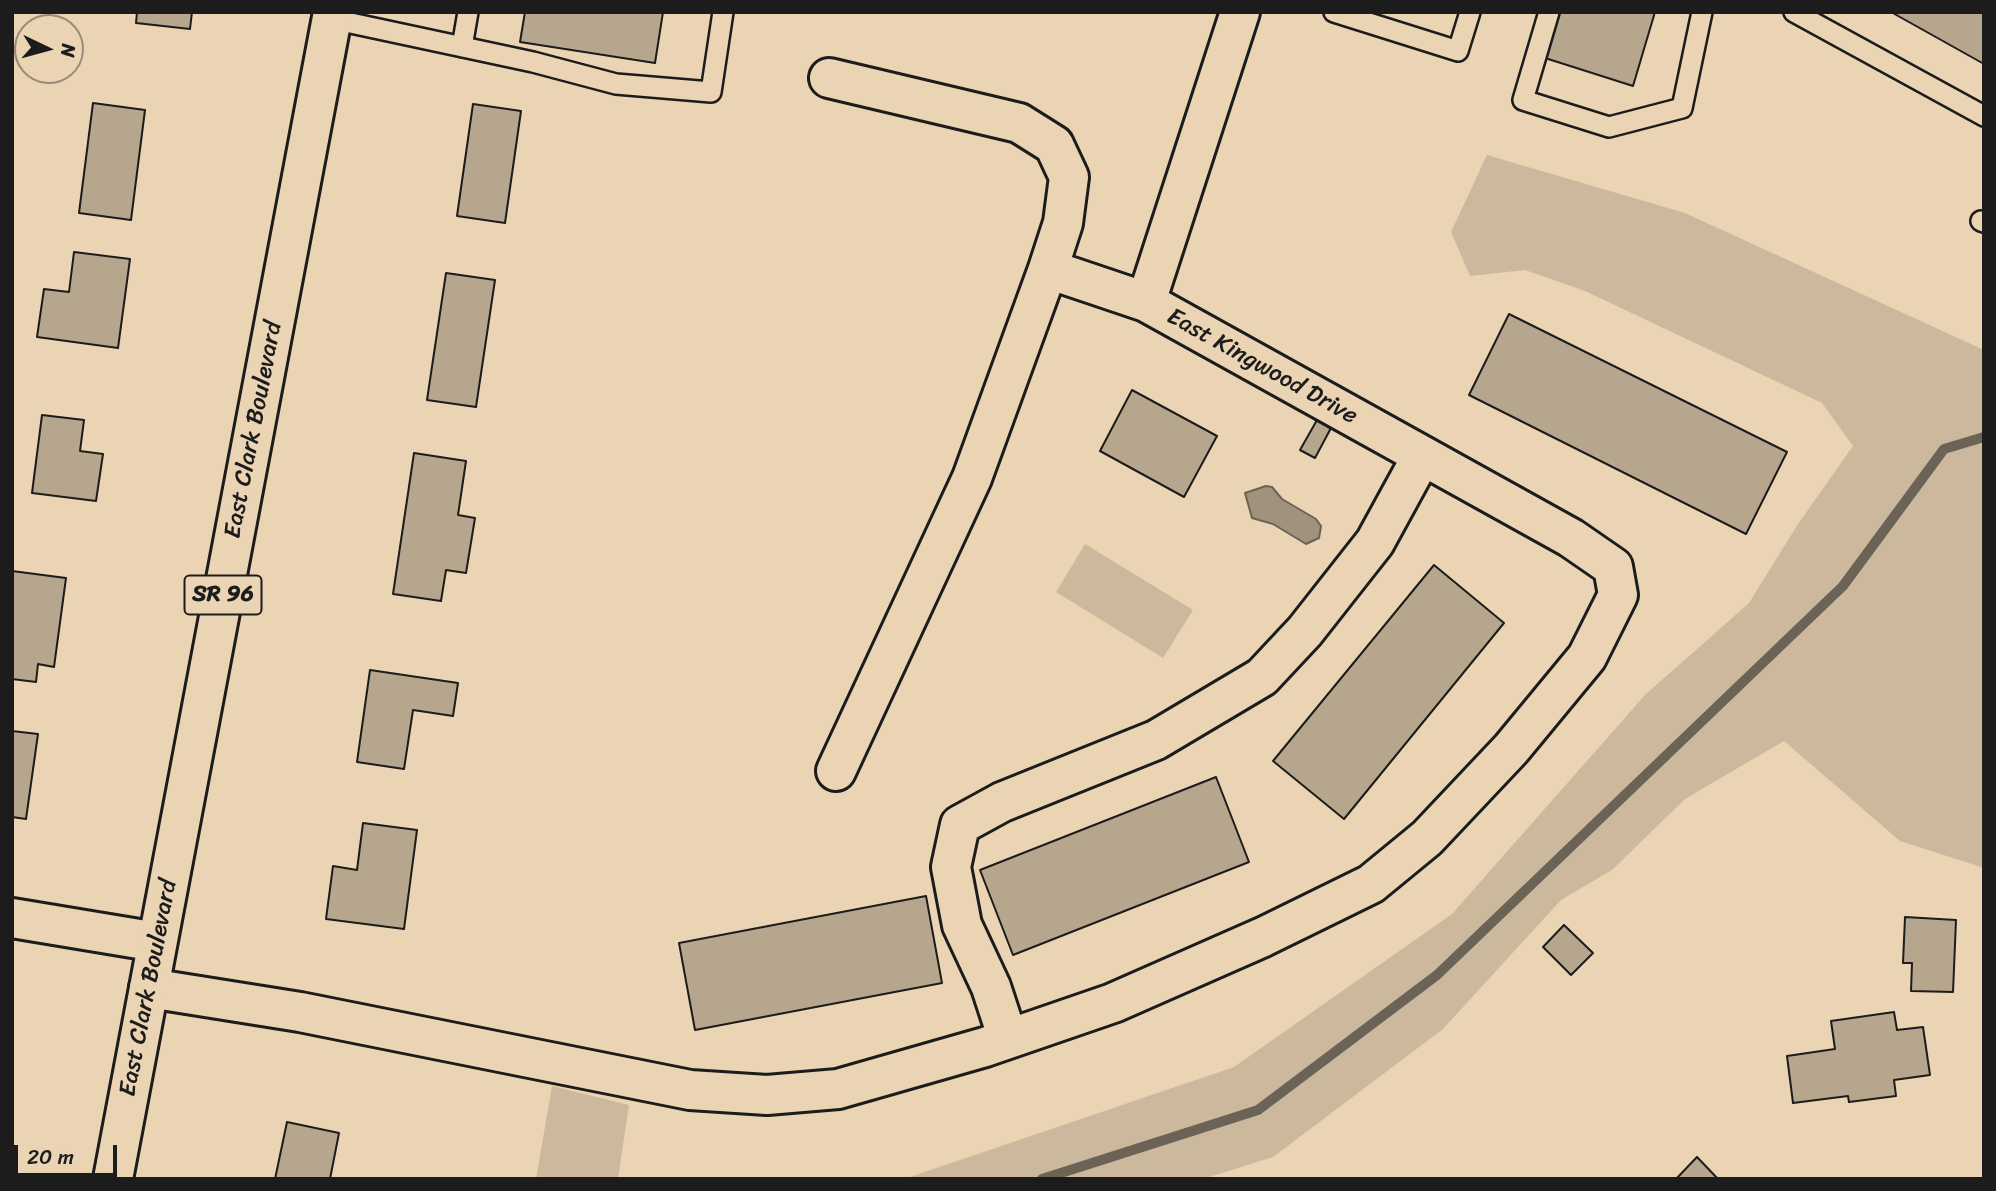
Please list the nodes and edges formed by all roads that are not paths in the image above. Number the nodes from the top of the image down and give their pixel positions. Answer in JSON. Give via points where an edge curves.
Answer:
{"nodes":[{"id":1,"x":468,"y":12,"type":"edge"},
{"id":2,"x":723,"y":12,"type":"edge"},
{"id":3,"x":1240,"y":12,"type":"edge"},
{"id":4,"x":1334,"y":12,"type":"edge"},
{"id":5,"x":1470,"y":12,"type":"edge"},
{"id":6,"x":1549,"y":12,"type":"edge"},
{"id":7,"x":1702,"y":12,"type":"edge"},
{"id":8,"x":1794,"y":12,"type":"edge"},
{"id":9,"x":332,"y":16,"type":"edge"},
{"id":10,"x":462,"y":47,"type":"junction"},
{"id":11,"x":829,"y":78,"type":"dead end"},
{"id":12,"x":1984,"y":116,"type":"edge"},
{"id":13,"x":1048,"y":269,"type":"junction"},
{"id":14,"x":1146,"y":302,"type":"junction"},
{"id":15,"x":1422,"y":456,"type":"junction"},
{"id":16,"x":836,"y":771,"type":"dead end"},
{"id":17,"x":12,"y":918,"type":"edge"},
{"id":18,"x":157,"y":942,"type":"junction"},
{"id":19,"x":149,"y":988,"type":"junction"},
{"id":20,"x":1008,"y":1039,"type":"junction"},
{"id":21,"x":113,"y":1179,"type":"edge"}],
"edges":[{"from":1,"to":10,"type":"lane"},
{"from":2,"to":10,"type":"lane","via":[[711,92],[616,85]]},
{"from":3,"to":14,"type":"street","name":"East Kingwood Drive"},
{"from":4,"to":5,"type":"lane","via":[[1458,51]]},
{"from":6,"to":7,"type":"lane","via":[[1523,100],[1609,127],[1682,108]]},
{"from":8,"to":12,"type":"lane"},
{"from":9,"to":10,"type":"lane"},
{"from":9,"to":18,"type":"street","name":"East Clark Boulevard","number":"SR 96"},
{"from":11,"to":13,"type":"street","via":[[1019,123],[1054,145],[1069,177],[1063,223]]},
{"from":13,"to":14,"type":"street"},
{"from":13,"to":16,"type":"street","via":[[972,478]]},
{"from":14,"to":15,"type":"street","name":"East Kingwood Drive"},
{"from":15,"to":20,"type":"street","via":[[1375,542],[1306,631],[1262,677],[1156,740],[1002,802],[960,825],[951,867],[962,925],[991,987]]},
{"from":15,"to":20,"type":"street","name":"East Kingwood Drive","via":[[1571,538],[1613,567],[1618,595],[1587,657],[1511,749],[1426,838],[1371,884],[1114,1003]]},
{"from":17,"to":18,"type":"street"},
{"from":18,"to":19,"type":"street","name":"East Clark Boulevard","number":"SR 96"},
{"from":19,"to":20,"type":"street","name":"East Kingwood Drive","via":[[300,1012],[690,1090],[767,1095],[838,1089]]},
{"from":19,"to":21,"type":"street","name":"East Clark Boulevard","number":"SR 96"}]}
